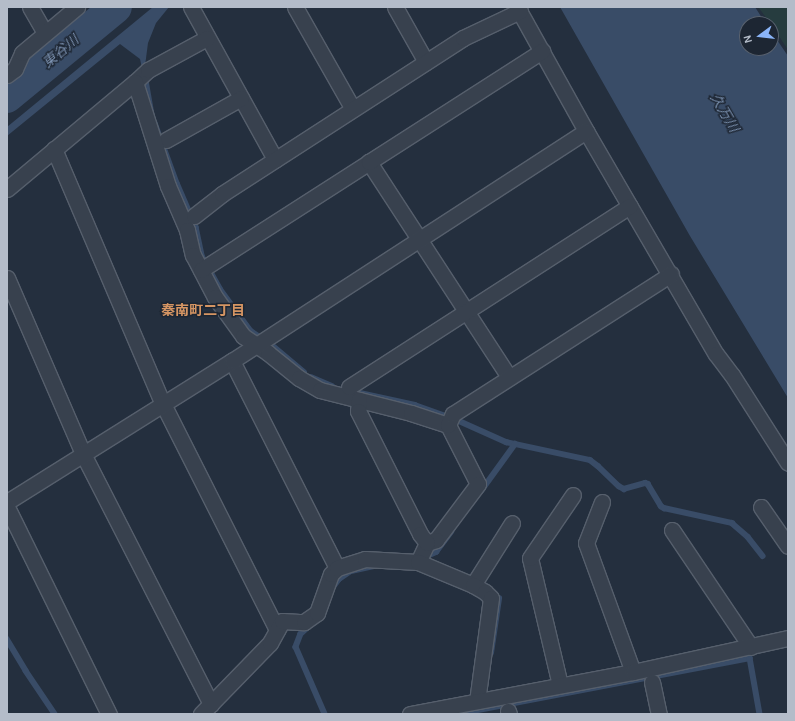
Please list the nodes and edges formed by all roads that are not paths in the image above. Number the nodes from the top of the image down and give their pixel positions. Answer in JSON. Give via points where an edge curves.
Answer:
{"nodes":[{"id":1,"x":30,"y":7,"type":"edge"},
{"id":2,"x":77,"y":7,"type":"edge"},
{"id":3,"x":191,"y":7,"type":"edge"},
{"id":4,"x":295,"y":7,"type":"edge"},
{"id":5,"x":395,"y":7,"type":"edge"},
{"id":6,"x":519,"y":9,"type":"edge"},
{"id":7,"x":45,"y":32,"type":"junction"},
{"id":8,"x":207,"y":38,"type":"junction"},
{"id":9,"x":542,"y":51,"type":"junction"},
{"id":10,"x":426,"y":62,"type":"junction"},
{"id":11,"x":7,"y":75,"type":"edge"},
{"id":12,"x":141,"y":76,"type":"junction"},
{"id":13,"x":241,"y":98,"type":"junction"},
{"id":14,"x":353,"y":109,"type":"junction"},
{"id":15,"x":586,"y":131,"type":"junction"},
{"id":16,"x":166,"y":140,"type":"dead end"},
{"id":17,"x":54,"y":149,"type":"junction"},
{"id":18,"x":275,"y":159,"type":"junction"},
{"id":19,"x":368,"y":162,"type":"junction"},
{"id":20,"x":7,"y":188,"type":"edge"},
{"id":21,"x":630,"y":206,"type":"junction"},
{"id":22,"x":194,"y":216,"type":"dead end"},
{"id":23,"x":418,"y":239,"type":"junction"},
{"id":24,"x":206,"y":267,"type":"junction"},
{"id":25,"x":671,"y":274,"type":"junction"},
{"id":26,"x":7,"y":278,"type":"edge"},
{"id":27,"x":465,"y":311,"type":"junction"},
{"id":28,"x":256,"y":345,"type":"junction"},
{"id":29,"x":232,"y":361,"type":"junction"},
{"id":30,"x":509,"y":377,"type":"junction"},
{"id":31,"x":349,"y":387,"type":"dead end"},
{"id":32,"x":359,"y":400,"type":"junction"},
{"id":33,"x":163,"y":404,"type":"junction"},
{"id":34,"x":451,"y":419,"type":"junction"},
{"id":35,"x":83,"y":454,"type":"junction"},
{"id":36,"x":788,"y":463,"type":"edge"},
{"id":37,"x":573,"y":495,"type":"dead end"},
{"id":38,"x":7,"y":502,"type":"edge"},
{"id":39,"x":602,"y":502,"type":"dead end"},
{"id":40,"x":7,"y":507,"type":"edge"},
{"id":41,"x":761,"y":507,"type":"dead end"},
{"id":42,"x":512,"y":523,"type":"dead end"},
{"id":43,"x":672,"y":530,"type":"dead end"},
{"id":44,"x":427,"y":543,"type":"junction"},
{"id":45,"x":788,"y":546,"type":"edge"},
{"id":46,"x":418,"y":562,"type":"junction"},
{"id":47,"x":337,"y":568,"type":"junction"},
{"id":48,"x":473,"y":585,"type":"junction"},
{"id":49,"x":277,"y":630,"type":"junction"},
{"id":50,"x":788,"y":638,"type":"edge"},
{"id":51,"x":751,"y":647,"type":"junction"},
{"id":52,"x":633,"y":672,"type":"junction"},
{"id":53,"x":652,"y":682,"type":"dead end"},
{"id":54,"x":560,"y":685,"type":"junction"},
{"id":55,"x":477,"y":701,"type":"junction"},
{"id":56,"x":206,"y":709,"type":"edge"},
{"id":57,"x":110,"y":714,"type":"edge"},
{"id":58,"x":410,"y":714,"type":"edge"},
{"id":59,"x":659,"y":714,"type":"edge"}],
"edges":[{"from":1,"to":7,"type":"street"},
{"from":2,"to":7,"type":"street"},
{"from":3,"to":8,"type":"street"},
{"from":4,"to":14,"type":"street"},
{"from":5,"to":10,"type":"street"},
{"from":6,"to":9,"type":"street"},
{"from":6,"to":10,"type":"street","via":[[463,38]]},
{"from":7,"to":11,"type":"street","via":[[22,53],[15,69]]},
{"from":8,"to":12,"type":"street"},
{"from":8,"to":13,"type":"street"},
{"from":9,"to":15,"type":"street"},
{"from":9,"to":19,"type":"street"},
{"from":10,"to":14,"type":"street"},
{"from":12,"to":17,"type":"street"},
{"from":12,"to":24,"type":"street","via":[[168,186],[187,230],[193,255]]},
{"from":13,"to":16,"type":"street"},
{"from":13,"to":18,"type":"street"},
{"from":14,"to":18,"type":"street"},
{"from":15,"to":21,"type":"street"},
{"from":15,"to":23,"type":"street"},
{"from":17,"to":20,"type":"street"},
{"from":17,"to":33,"type":"street"},
{"from":18,"to":22,"type":"street"},
{"from":19,"to":23,"type":"street"},
{"from":19,"to":24,"type":"street"},
{"from":21,"to":25,"type":"street"},
{"from":21,"to":27,"type":"street"},
{"from":23,"to":27,"type":"street"},
{"from":23,"to":28,"type":"street"},
{"from":24,"to":28,"type":"street","via":[[215,297],[243,336]]},
{"from":25,"to":30,"type":"street"},
{"from":25,"to":36,"type":"street","via":[[716,354]]},
{"from":26,"to":35,"type":"street"},
{"from":27,"to":30,"type":"street"},
{"from":27,"to":31,"type":"street"},
{"from":28,"to":29,"type":"street"},
{"from":28,"to":32,"type":"street","via":[[299,378],[320,390]]},
{"from":29,"to":33,"type":"street"},
{"from":29,"to":47,"type":"street"},
{"from":30,"to":34,"type":"street"},
{"from":32,"to":34,"type":"street","via":[[411,413]]},
{"from":32,"to":44,"type":"street","via":[[358,411],[420,534]]},
{"from":33,"to":35,"type":"street"},
{"from":33,"to":49,"type":"street"},
{"from":34,"to":44,"type":"street","via":[[478,484],[436,540]]},
{"from":35,"to":38,"type":"street"},
{"from":35,"to":56,"type":"street"},
{"from":37,"to":54,"type":"street","via":[[530,558]]},
{"from":39,"to":52,"type":"street","via":[[586,543]]},
{"from":40,"to":57,"type":"street"},
{"from":41,"to":45,"type":"street"},
{"from":42,"to":48,"type":"street"},
{"from":43,"to":51,"type":"street"},
{"from":44,"to":46,"type":"street"},
{"from":46,"to":47,"type":"street","via":[[365,559]]},
{"from":46,"to":48,"type":"street"},
{"from":47,"to":49,"type":"street","via":[[331,574],[316,613],[304,622],[282,621]]},
{"from":48,"to":55,"type":"street","via":[[491,598]]},
{"from":49,"to":56,"type":"street","via":[[270,643]]},
{"from":50,"to":51,"type":"street"},
{"from":51,"to":52,"type":"street"},
{"from":52,"to":54,"type":"street"},
{"from":53,"to":59,"type":"street"},
{"from":54,"to":55,"type":"street"},
{"from":55,"to":58,"type":"street"}]}
